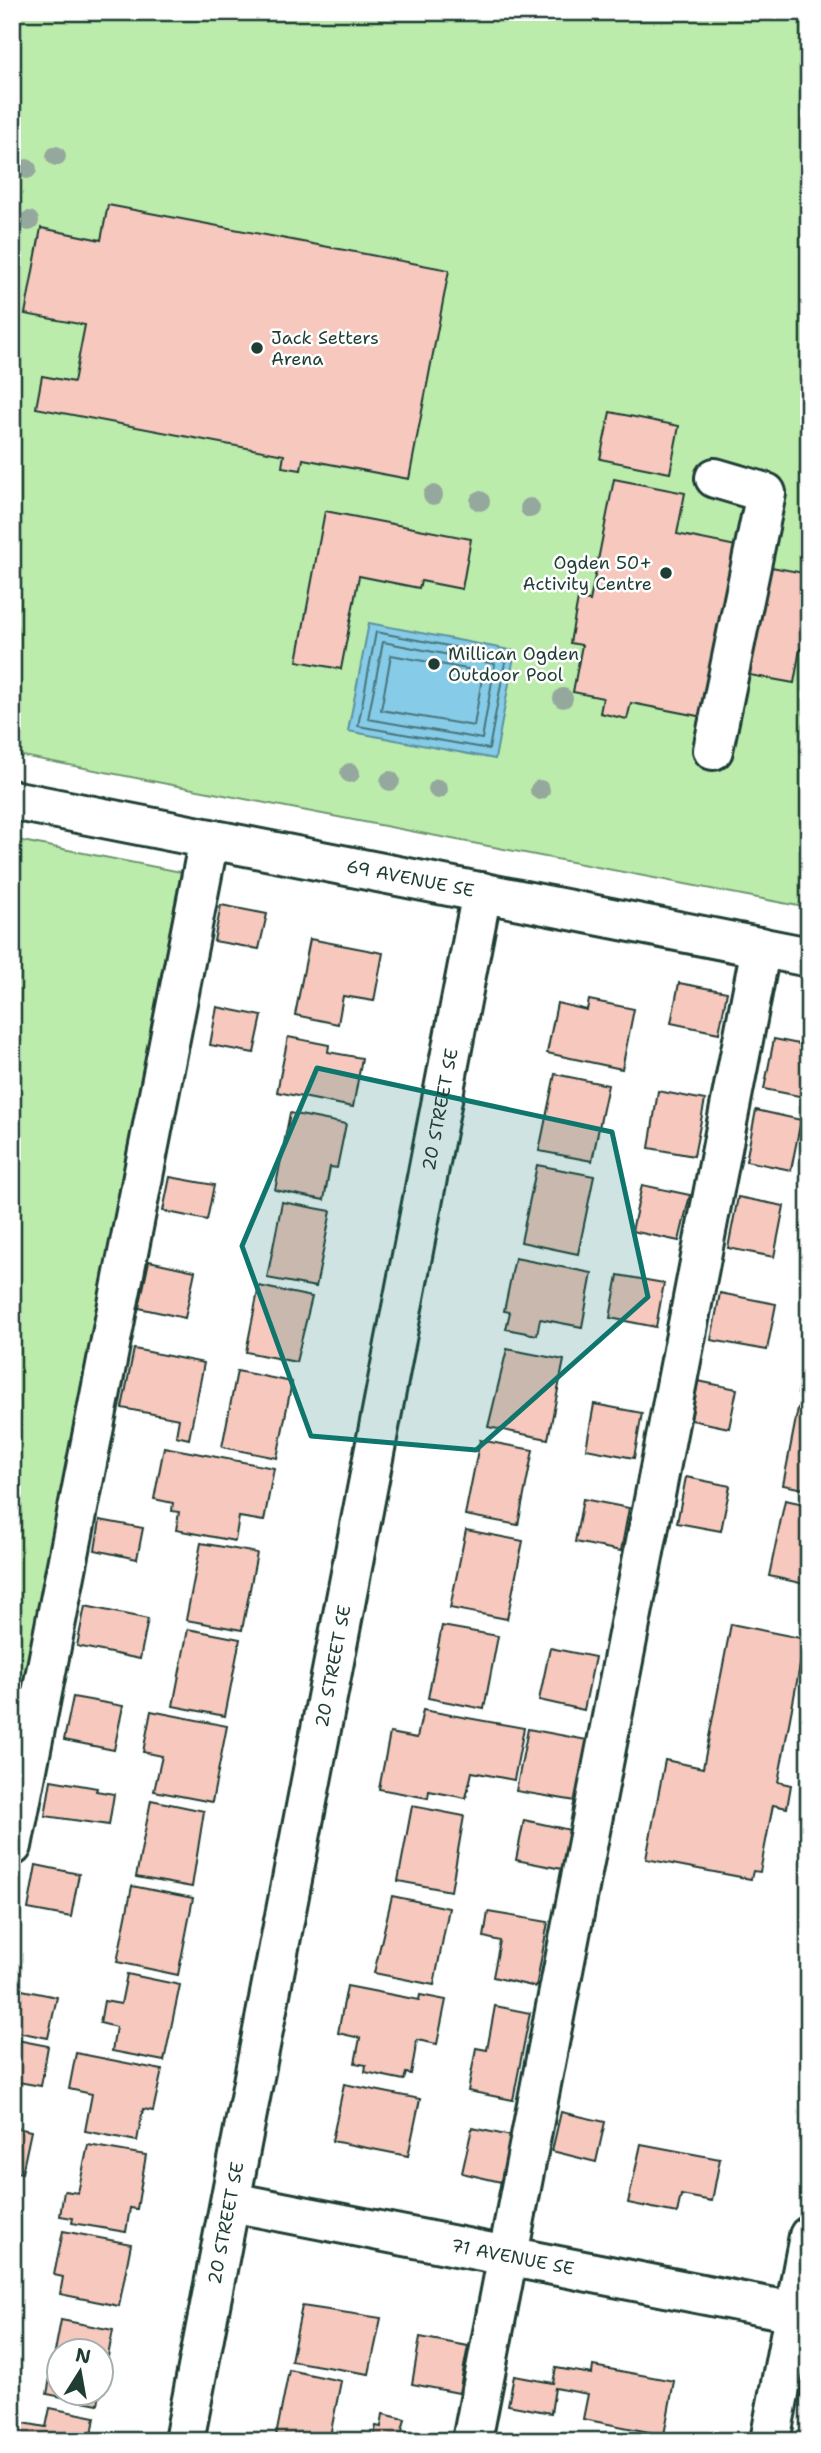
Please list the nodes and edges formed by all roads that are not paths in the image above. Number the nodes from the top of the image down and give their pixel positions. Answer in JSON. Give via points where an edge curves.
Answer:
{"nodes":[{"id":1,"x":715,"y":478,"type":"dead end"},
{"id":2,"x":713,"y":750,"type":"dead end"},
{"id":3,"x":12,"y":800,"type":"edge"},
{"id":4,"x":209,"y":838,"type":"junction"},
{"id":5,"x":482,"y":892,"type":"junction"},
{"id":6,"x":761,"y":947,"type":"junction"},
{"id":7,"x":809,"y":957,"type":"edge"},
{"id":8,"x":12,"y":1846,"type":"edge"},
{"id":9,"x":231,"y":2202,"type":"junction"},
{"id":10,"x":809,"y":2236,"type":"edge"},
{"id":11,"x":507,"y":2257,"type":"junction"},
{"id":12,"x":801,"y":2314,"type":"edge"},
{"id":13,"x":184,"y":2441,"type":"edge"},
{"id":14,"x":472,"y":2441,"type":"edge"},
{"id":15,"x":769,"y":2441,"type":"edge"}],
"edges":[{"from":1,"to":2,"type":"street","via":[[766,493]]},
{"from":3,"to":4,"type":"street","name":"69 AVENUE SE"},
{"from":4,"to":5,"type":"street","name":"69 AVENUE SE"},
{"from":4,"to":8,"type":"street"},
{"from":5,"to":6,"type":"street","name":"69 AVENUE SE"},
{"from":5,"to":9,"type":"street","name":"20 STREET SE"},
{"from":6,"to":7,"type":"street","name":"69 AVENUE SE"},
{"from":6,"to":11,"type":"street"},
{"from":9,"to":11,"type":"street","name":"71 AVENUE SE"},
{"from":9,"to":13,"type":"street","name":"20 STREET SE"},
{"from":10,"to":12,"type":"street"},
{"from":11,"to":12,"type":"street","name":"71 AVENUE SE"},
{"from":11,"to":14,"type":"street"},
{"from":12,"to":15,"type":"street"}]}
